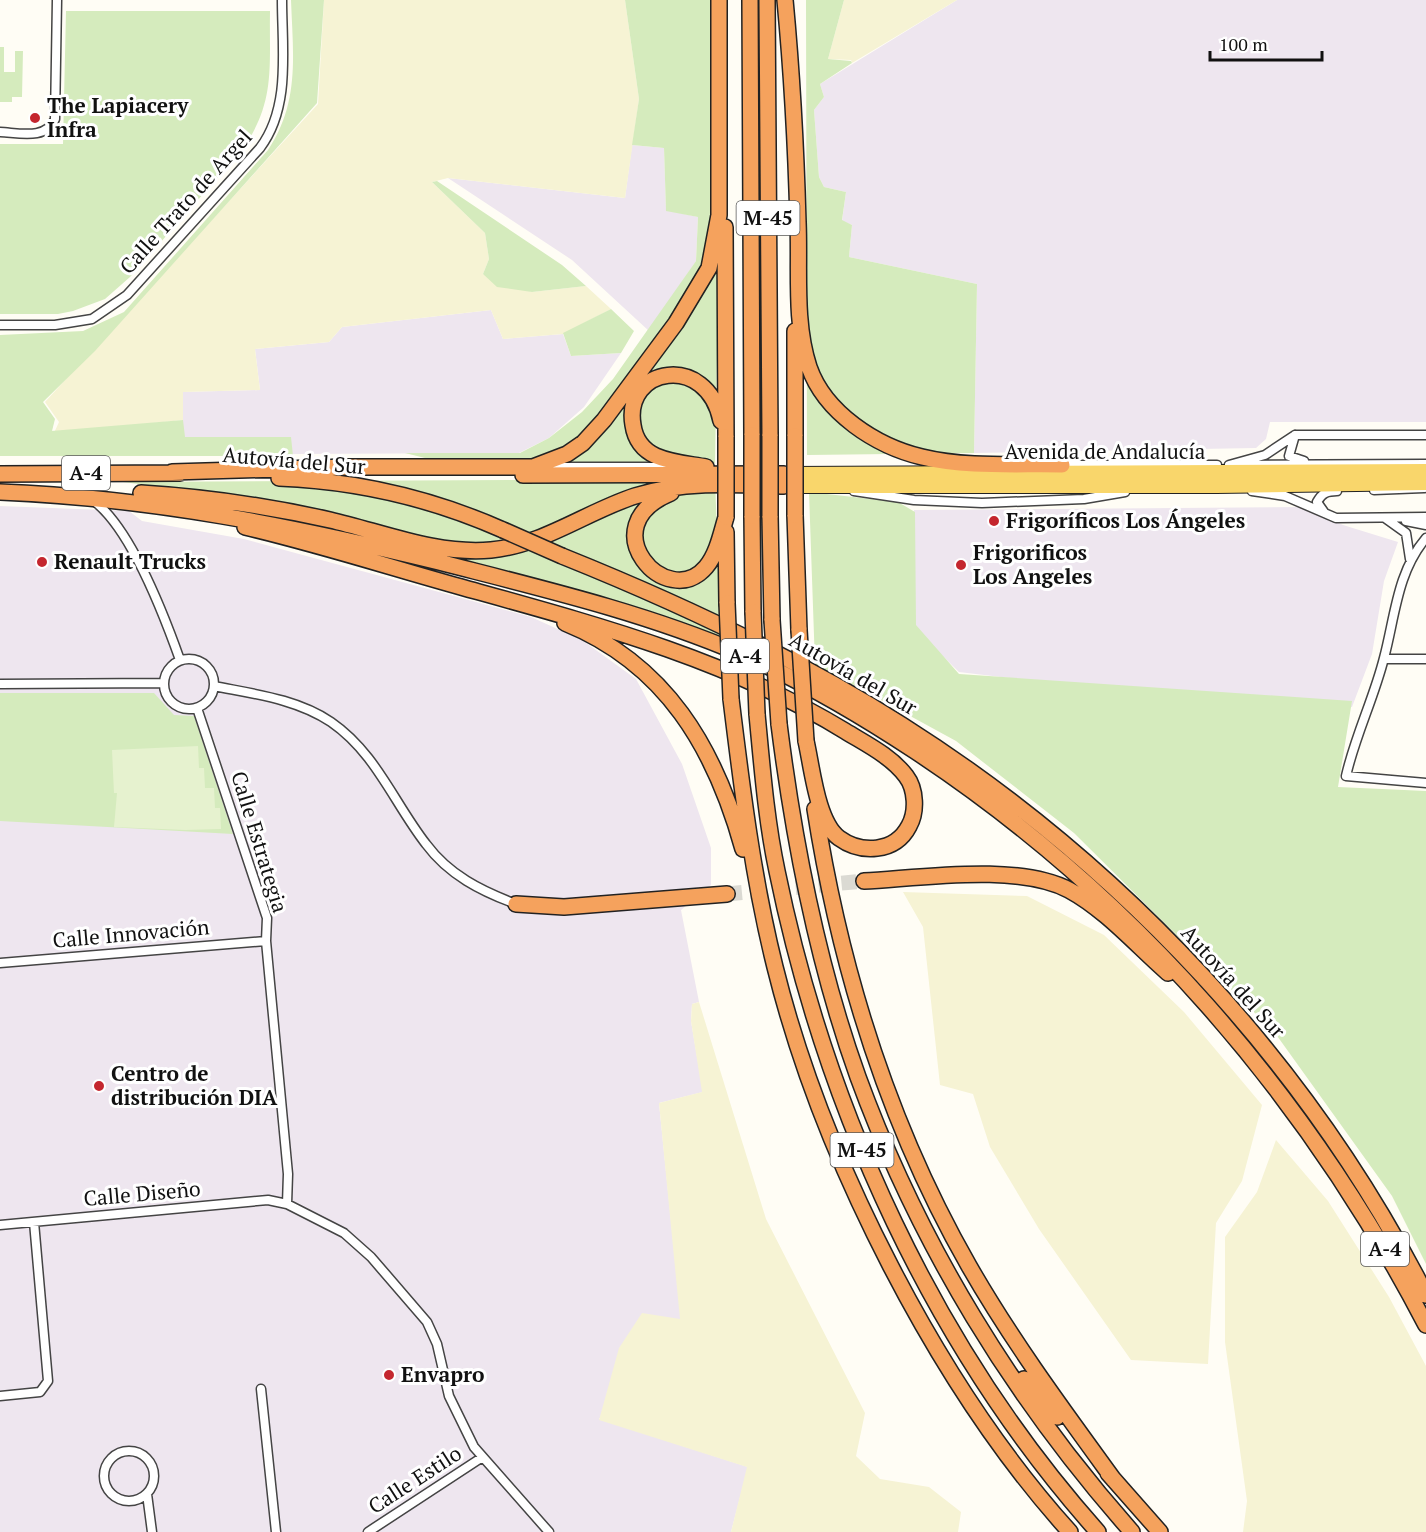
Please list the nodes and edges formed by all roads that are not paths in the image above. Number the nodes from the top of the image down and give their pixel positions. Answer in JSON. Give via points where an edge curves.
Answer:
{"nodes":[{"id":1,"x":57,"y":0,"type":"edge"},
{"id":2,"x":282,"y":0,"type":"edge"},
{"id":3,"x":718,"y":0,"type":"edge"},
{"id":4,"x":723,"y":0,"type":"edge"},
{"id":5,"x":750,"y":0,"type":"edge"},
{"id":6,"x":767,"y":0,"type":"edge"},
{"id":7,"x":785,"y":0,"type":"edge"},
{"id":8,"x":793,"y":0,"type":"edge"},
{"id":9,"x":795,"y":100,"type":"junction"},
{"id":10,"x":0,"y":132,"type":"edge"},
{"id":11,"x":0,"y":325,"type":"edge"},
{"id":12,"x":1295,"y":435,"type":"junction"},
{"id":13,"x":1426,"y":435,"type":"edge"},
{"id":14,"x":726,"y":437,"type":"junction"},
{"id":15,"x":1340,"y":464,"type":"junction"},
{"id":16,"x":1426,"y":464,"type":"edge"},
{"id":17,"x":1062,"y":465,"type":"junction"},
{"id":18,"x":1229,"y":465,"type":"junction"},
{"id":19,"x":533,"y":467,"type":"junction"},
{"id":20,"x":706,"y":467,"type":"junction"},
{"id":21,"x":266,"y":469,"type":"junction"},
{"id":22,"x":1426,"y":471,"type":"edge"},
{"id":23,"x":172,"y":472,"type":"junction"},
{"id":24,"x":0,"y":474,"type":"edge"},
{"id":25,"x":784,"y":480,"type":"junction"},
{"id":26,"x":1426,"y":485,"type":"edge"},
{"id":27,"x":816,"y":486,"type":"junction"},
{"id":28,"x":1150,"y":486,"type":"junction"},
{"id":29,"x":1216,"y":486,"type":"junction"},
{"id":30,"x":0,"y":491,"type":"edge"},
{"id":31,"x":1247,"y":491,"type":"junction"},
{"id":32,"x":1117,"y":492,"type":"junction"},
{"id":33,"x":88,"y":496,"type":"junction"},
{"id":34,"x":116,"y":499,"type":"junction"},
{"id":35,"x":1326,"y":515,"type":"junction"},
{"id":36,"x":726,"y":517,"type":"junction"},
{"id":37,"x":1426,"y":517,"type":"edge"},
{"id":38,"x":1385,"y":518,"type":"junction"},
{"id":39,"x":1426,"y":525,"type":"edge"},
{"id":40,"x":1426,"y":538,"type":"edge"},
{"id":41,"x":1410,"y":560,"type":"junction"},
{"id":42,"x":512,"y":601,"type":"junction"},
{"id":43,"x":1384,"y":659,"type":"junction"},
{"id":44,"x":1426,"y":659,"type":"edge"},
{"id":45,"x":180,"y":660,"type":"junction"},
{"id":46,"x":163,"y":683,"type":"junction"},
{"id":47,"x":0,"y":684,"type":"edge"},
{"id":48,"x":214,"y":686,"type":"junction"},
{"id":49,"x":197,"y":708,"type":"junction"},
{"id":50,"x":806,"y":741,"type":"junction"},
{"id":51,"x":1426,"y":783,"type":"edge"},
{"id":52,"x":864,"y":881,"type":"tunnel mouth"},
{"id":53,"x":727,"y":894,"type":"tunnel mouth"},
{"id":54,"x":760,"y":902,"type":"junction"},
{"id":55,"x":516,"y":904,"type":"joint"},
{"id":56,"x":266,"y":941,"type":"junction"},
{"id":57,"x":0,"y":963,"type":"edge"},
{"id":58,"x":1251,"y":1056,"type":"junction"},
{"id":59,"x":287,"y":1204,"type":"junction"},
{"id":60,"x":34,"y":1222,"type":"junction"},
{"id":61,"x":0,"y":1225,"type":"edge"},
{"id":62,"x":928,"y":1234,"type":"junction"},
{"id":63,"x":1426,"y":1295,"type":"edge"},
{"id":64,"x":1426,"y":1325,"type":"edge"},
{"id":65,"x":261,"y":1389,"type":"dead end"},
{"id":66,"x":0,"y":1396,"type":"edge"},
{"id":67,"x":482,"y":1458,"type":"junction"},
{"id":68,"x":1114,"y":1480,"type":"junction"},
{"id":69,"x":147,"y":1494,"type":"junction"},
{"id":70,"x":373,"y":1531,"type":"edge"},
{"id":71,"x":152,"y":1532,"type":"edge"},
{"id":72,"x":276,"y":1532,"type":"edge"},
{"id":73,"x":549,"y":1532,"type":"edge"},
{"id":74,"x":1070,"y":1532,"type":"edge"},
{"id":75,"x":1098,"y":1532,"type":"edge"},
{"id":76,"x":1132,"y":1532,"type":"edge"},
{"id":77,"x":1160,"y":1532,"type":"edge"}],
"edges":[{"from":1,"to":10,"type":"street","via":[[55,119],[43,133]]},
{"from":2,"to":11,"type":"street","name":"Calle Trato de Argel","via":[[278,111],[260,148],[127,295],[92,319],[55,325]]},
{"from":3,"to":19,"type":"highway","via":[[719,214],[709,268],[676,323],[595,432],[567,454]]},
{"from":4,"to":14,"type":"highway"},
{"from":5,"to":75,"type":"highway","number":"M-45","bridge":true,"via":[[753,612],[757,714],[776,870],[819,1040],[886,1206],[926,1285],[998,1404]]},
{"from":6,"to":62,"type":"highway","number":"M-45","bridge":true,"via":[[770,516],[779,724],[800,862],[841,1024],[858,1077]]},
{"from":7,"to":9,"type":"highway"},
{"from":8,"to":9,"type":"highway"},
{"from":9,"to":17,"type":"highway","via":[[803,336],[810,367],[831,403],[856,427],[922,457],[968,463]]},
{"from":9,"to":50,"type":"highway","bridge":true,"via":[[795,515]]},
{"from":12,"to":13,"type":"street"},
{"from":12,"to":15,"type":"street","via":[[1289,456],[1297,461]]},
{"from":12,"to":18,"type":"street","via":[[1265,455]]},
{"from":14,"to":20,"type":"highway","via":[[718,407],[696,380],[677,375],[658,377],[634,400],[631,417],[641,446],[654,456]]},
{"from":14,"to":36,"type":"highway","bridge":true},
{"from":15,"to":16,"type":"street"},
{"from":15,"to":18,"type":"street","name":"Avenida de Andalucía"},
{"from":17,"to":18,"type":"street","name":"Avenida de Andalucía"},
{"from":17,"to":20,"type":"street","name":"Avenida de Andalucía"},
{"from":19,"to":20,"type":"street","name":"Avenida de Andalucía"},
{"from":19,"to":21,"type":"highway"},
{"from":21,"to":23,"type":"highway"},
{"from":21,"to":25,"type":"highway","via":[[404,476]]},
{"from":22,"to":25,"type":"main road","name":"Avenida de Andalucía"},
{"from":23,"to":24,"type":"highway","name":"Autovía del Sur","number":"A-4"},
{"from":23,"to":63,"type":"highway","name":"Autovía del Sur","number":"A-4","bridge":true,"via":[[325,480],[370,487],[465,513],[709,621],[864,702],[987,783],[1089,866],[1174,946],[1276,1062],[1354,1172]]},
{"from":25,"to":27,"type":"main road","name":"Avenida de Andalucía"},
{"from":25,"to":30,"type":"highway","via":[[664,488],[633,497],[525,543],[491,550],[427,544],[251,504],[98,490]]},
{"from":25,"to":36,"type":"highway","via":[[662,497],[649,504],[637,522],[635,544],[639,555],[660,576],[688,579],[713,558]]},
{"from":26,"to":29,"type":"main road","name":"Avenida de Andalucía"},
{"from":26,"to":35,"type":"street","via":[[1414,490],[1328,491],[1317,502]]},
{"from":27,"to":28,"type":"main road","name":"Avenida de Andalucía"},
{"from":27,"to":32,"type":"street","via":[[915,501],[982,503],[1084,499]]},
{"from":28,"to":29,"type":"main road","name":"Avenida de Andalucía"},
{"from":28,"to":32,"type":"street"},
{"from":29,"to":31,"type":"street"},
{"from":30,"to":33,"type":"highway","name":"Autovía del Sur","number":"A-4"},
{"from":31,"to":32,"type":"street"},
{"from":31,"to":35,"type":"street","via":[[1285,496]]},
{"from":33,"to":34,"type":"highway","name":"Autovía del Sur","number":"A-4"},
{"from":33,"to":45,"type":"street","via":[[111,518],[157,596]]},
{"from":34,"to":42,"type":"highway","via":[[139,508],[261,531]]},
{"from":34,"to":58,"type":"highway","name":"Autovía del Sur","number":"A-4","via":[[267,522],[564,594],[691,634],[791,678],[856,714],[952,776],[1044,846],[1142,934],[1209,1004]]},
{"from":35,"to":38,"type":"street"},
{"from":36,"to":54,"type":"highway","bridge":true,"via":[[731,699]]},
{"from":37,"to":38,"type":"street"},
{"from":38,"to":39,"type":"street"},
{"from":38,"to":41,"type":"street","via":[[1406,533]]},
{"from":40,"to":41,"type":"street"},
{"from":41,"to":43,"type":"street"},
{"from":42,"to":50,"type":"highway","via":[[714,665],[824,719],[885,756],[908,779],[915,807],[909,827],[896,841],[881,849],[866,850],[849,846],[836,836],[825,821]]},
{"from":42,"to":54,"type":"highway","via":[[575,627],[623,655],[680,710],[720,777]]},
{"from":43,"to":44,"type":"street"},
{"from":43,"to":51,"type":"street","via":[[1346,776]]},
{"from":45,"to":46,"type":"street","via":[[166,670]]},
{"from":45,"to":48,"type":"street","via":[[190,659],[207,666]]},
{"from":46,"to":47,"type":"street"},
{"from":46,"to":49,"type":"street","via":[[171,704]]},
{"from":48,"to":49,"type":"street","via":[[206,703]]},
{"from":48,"to":55,"type":"street","via":[[292,703],[330,722],[358,744],[426,845],[450,870],[479,890]]},
{"from":49,"to":56,"type":"street","name":"Calle Estrategia","via":[[267,918]]},
{"from":50,"to":68,"type":"highway","via":[[823,863],[843,950],[898,1118],[963,1254],[999,1316]]},
{"from":52,"to":58,"type":"highway","via":[[991,874],[1045,881],[1067,889],[1087,901],[1169,975]]},
{"from":53,"to":55,"type":"highway","via":[[564,907]]},
{"from":54,"to":74,"type":"highway","via":[[775,968],[819,1101],[850,1179],[906,1295],[983,1418]]},
{"from":56,"to":57,"type":"street","name":"Calle Innovación"},
{"from":56,"to":59,"type":"street","name":"Calle Estrategia","via":[[288,1174]]},
{"from":58,"to":64,"type":"highway","name":"Autovía del Sur","number":"A-4","via":[[1345,1183]]},
{"from":59,"to":60,"type":"street","name":"Calle Diseño","via":[[268,1200]]},
{"from":59,"to":67,"type":"street","via":[[344,1233],[371,1257],[427,1322],[437,1344],[449,1396]]},
{"from":60,"to":61,"type":"street","name":"Calle Diseño"},
{"from":60,"to":66,"type":"street","via":[[48,1381],[40,1392]]},
{"from":62,"to":68,"type":"highway","via":[[1026,1382]]},
{"from":62,"to":76,"type":"highway","number":"M-45","via":[[971,1314],[1018,1386],[1093,1488]]},
{"from":65,"to":72,"type":"street"},
{"from":67,"to":70,"type":"street","name":"Calle Estilo"},
{"from":67,"to":73,"type":"street"},
{"from":68,"to":77,"type":"highway"},
{"from":69,"to":69,"type":"street","via":[[155,1479],[147,1457],[125,1450],[111,1458],[104,1480],[111,1494],[126,1501]]},
{"from":69,"to":71,"type":"street"}]}
